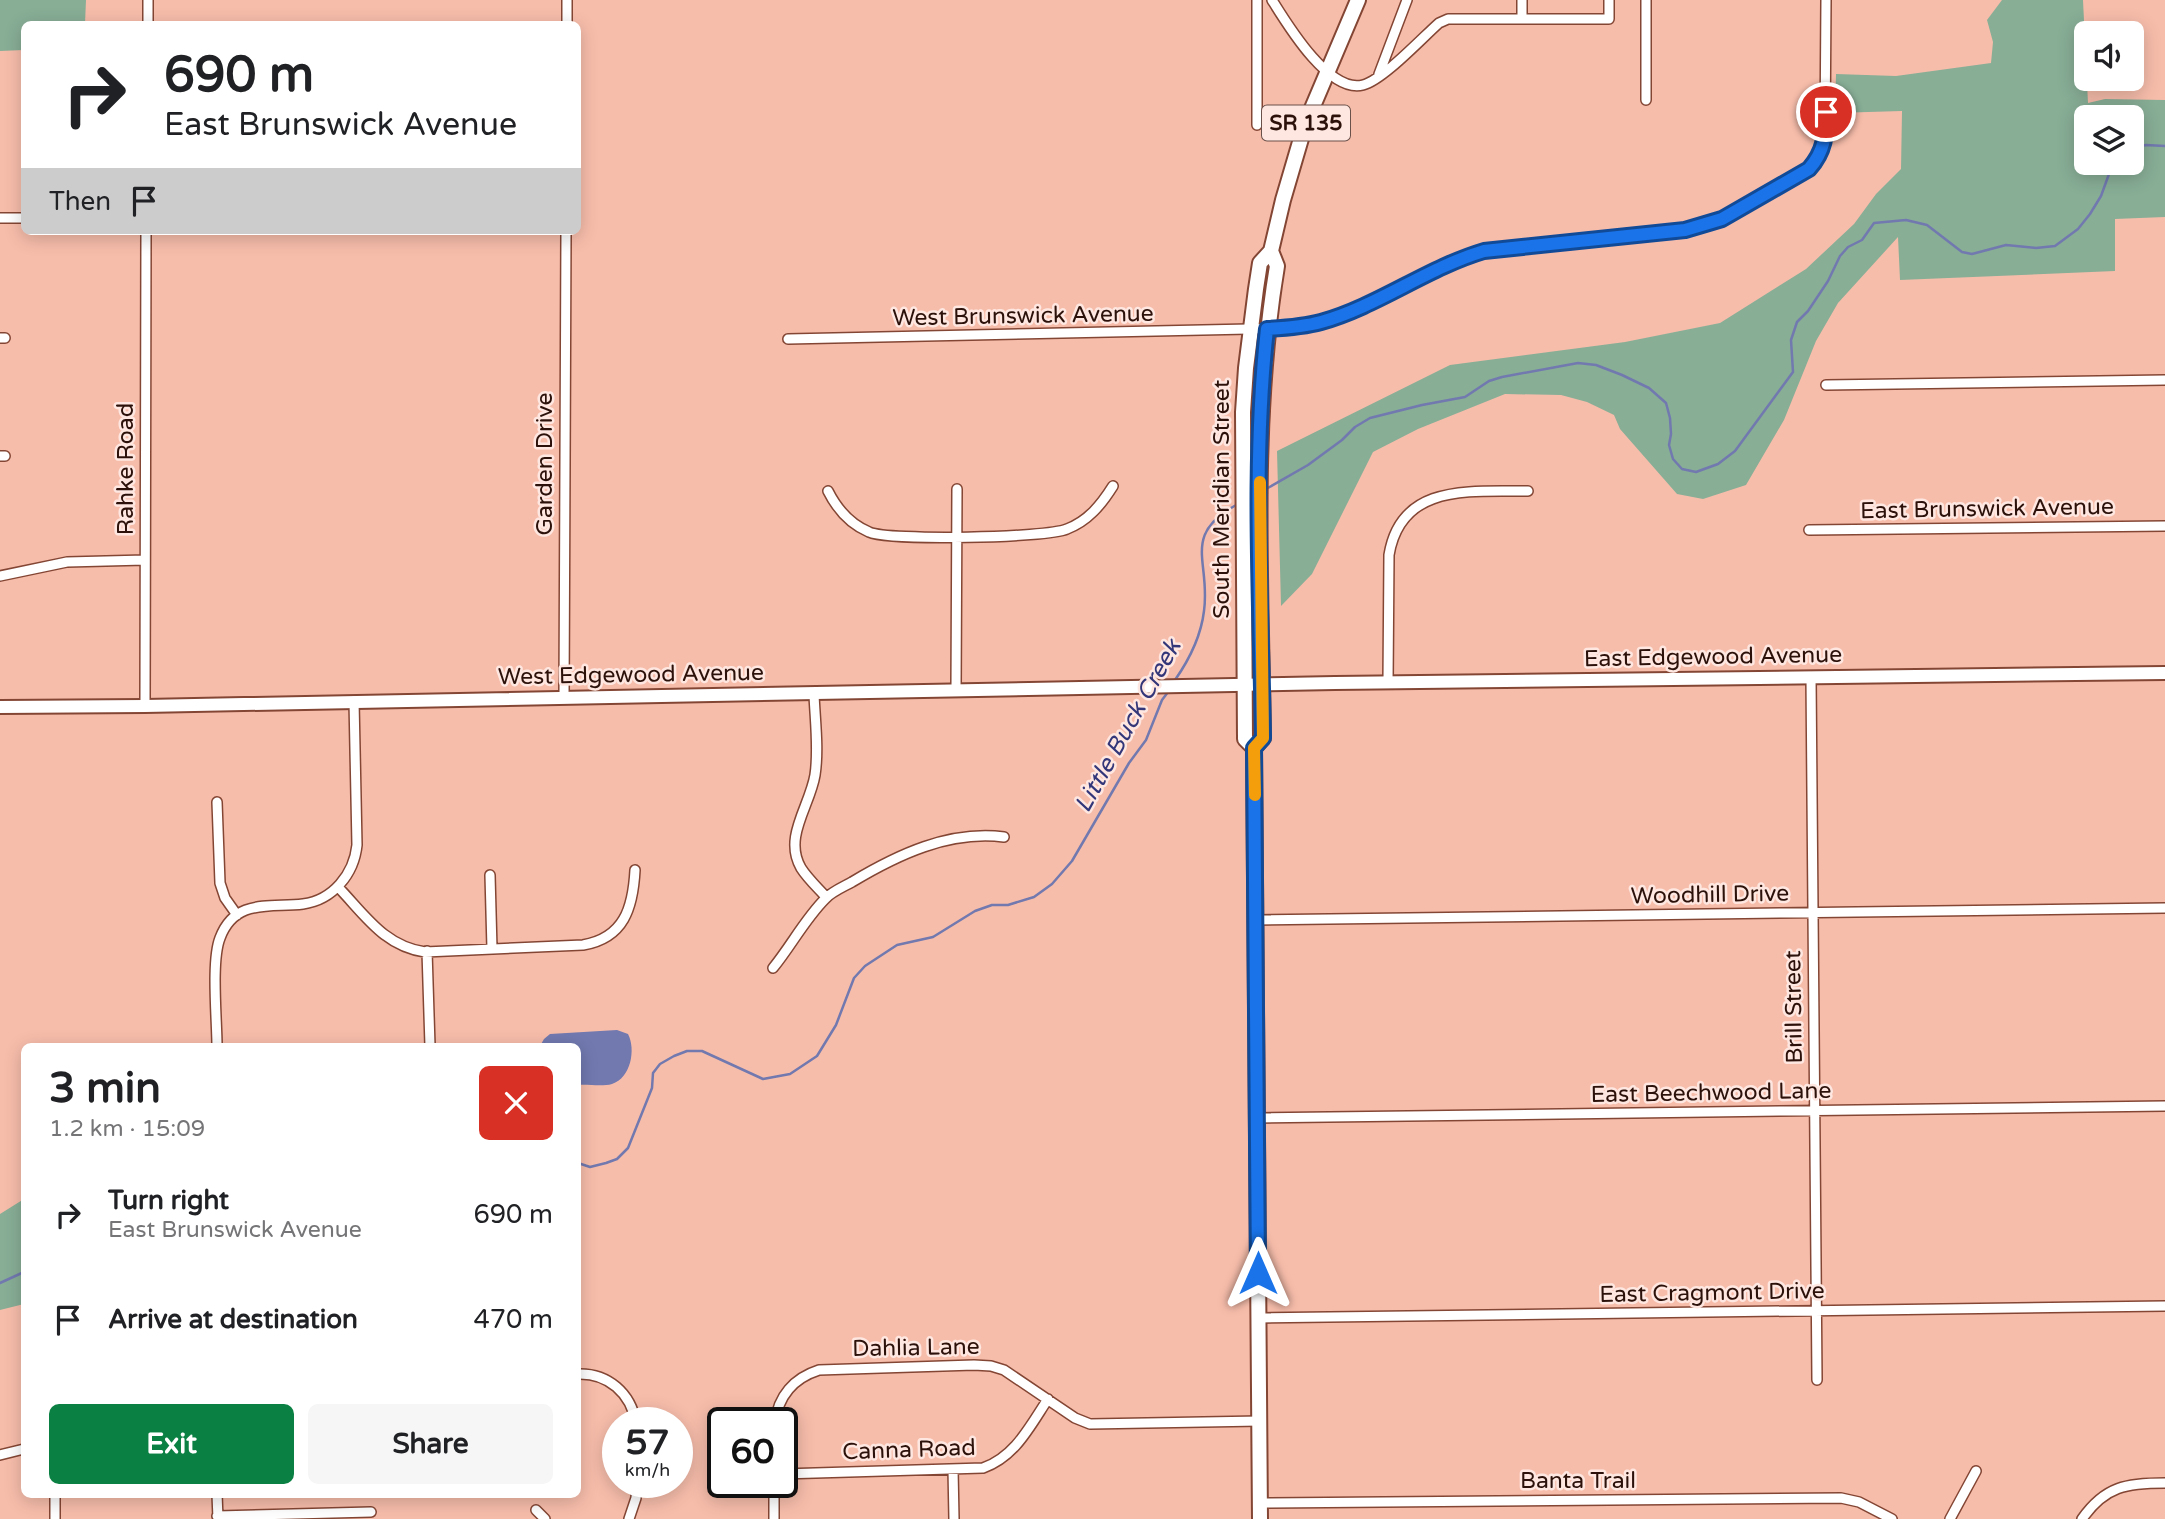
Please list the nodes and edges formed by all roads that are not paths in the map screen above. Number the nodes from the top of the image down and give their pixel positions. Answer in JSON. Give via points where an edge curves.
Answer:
{"nodes":[{"id":1,"x":148,"y":0,"type":"edge"},
{"id":2,"x":567,"y":0,"type":"edge"},
{"id":3,"x":1257,"y":0,"type":"edge"},
{"id":4,"x":1272,"y":0,"type":"edge"},
{"id":5,"x":1359,"y":0,"type":"edge"},
{"id":6,"x":1407,"y":0,"type":"edge"},
{"id":7,"x":1522,"y":0,"type":"edge"},
{"id":8,"x":1609,"y":0,"type":"edge"},
{"id":9,"x":1646,"y":0,"type":"edge"},
{"id":10,"x":1826,"y":0,"type":"edge"},
{"id":11,"x":1522,"y":19,"type":"junction"},
{"id":12,"x":148,"y":21,"type":"edge"},
{"id":13,"x":567,"y":21,"type":"edge"},
{"id":14,"x":1328,"y":71,"type":"junction"},
{"id":15,"x":1378,"y":77,"type":"junction"},
{"id":16,"x":1646,"y":100,"type":"dead end"},
{"id":17,"x":1257,"y":125,"type":"dead end"},
{"id":18,"x":0,"y":218,"type":"edge"},
{"id":19,"x":21,"y":218,"type":"edge"},
{"id":20,"x":146,"y":235,"type":"edge"},
{"id":21,"x":566,"y":235,"type":"edge"},
{"id":22,"x":1258,"y":330,"type":"junction"},
{"id":23,"x":788,"y":339,"type":"dead end"},
{"id":24,"x":2165,"y":380,"type":"edge"},
{"id":25,"x":1826,"y":385,"type":"dead end"},
{"id":26,"x":1114,"y":486,"type":"dead end"},
{"id":27,"x":957,"y":489,"type":"dead end"},
{"id":28,"x":828,"y":491,"type":"dead end"},
{"id":29,"x":1528,"y":491,"type":"dead end"},
{"id":30,"x":2165,"y":526,"type":"edge"},
{"id":31,"x":1809,"y":530,"type":"dead end"},
{"id":32,"x":957,"y":536,"type":"junction"},
{"id":33,"x":145,"y":560,"type":"junction"},
{"id":34,"x":0,"y":576,"type":"edge"},
{"id":35,"x":2165,"y":673,"type":"edge"},
{"id":36,"x":1811,"y":677,"type":"junction"},
{"id":37,"x":1388,"y":682,"type":"junction"},
{"id":38,"x":1245,"y":685,"type":"junction"},
{"id":39,"x":1262,"y":685,"type":"junction"},
{"id":40,"x":956,"y":690,"type":"junction"},
{"id":41,"x":814,"y":694,"type":"junction"},
{"id":42,"x":564,"y":697,"type":"junction"},
{"id":43,"x":354,"y":701,"type":"junction"},
{"id":44,"x":145,"y":706,"type":"junction"},
{"id":45,"x":0,"y":707,"type":"edge"},
{"id":46,"x":1254,"y":748,"type":"junction"},
{"id":47,"x":217,"y":802,"type":"dead end"},
{"id":48,"x":1003,"y":837,"type":"dead end"},
{"id":49,"x":635,"y":870,"type":"dead end"},
{"id":50,"x":489,"y":875,"type":"dead end"},
{"id":51,"x":338,"y":887,"type":"junction"},
{"id":52,"x":826,"y":897,"type":"junction"},
{"id":53,"x":2165,"y":908,"type":"edge"},
{"id":54,"x":1813,"y":913,"type":"junction"},
{"id":55,"x":237,"y":915,"type":"junction"},
{"id":56,"x":1255,"y":920,"type":"junction"},
{"id":57,"x":492,"y":949,"type":"junction"},
{"id":58,"x":427,"y":951,"type":"junction"},
{"id":59,"x":773,"y":968,"type":"dead end"},
{"id":60,"x":217,"y":1043,"type":"edge"},
{"id":61,"x":430,"y":1043,"type":"edge"},
{"id":62,"x":2165,"y":1106,"type":"edge"},
{"id":63,"x":1814,"y":1110,"type":"junction"},
{"id":64,"x":1257,"y":1118,"type":"junction"},
{"id":65,"x":2165,"y":1306,"type":"edge"},
{"id":66,"x":1816,"y":1311,"type":"junction"},
{"id":67,"x":1259,"y":1318,"type":"junction"},
{"id":68,"x":581,"y":1374,"type":"edge"},
{"id":69,"x":1817,"y":1380,"type":"dead end"},
{"id":70,"x":1048,"y":1399,"type":"junction"},
{"id":71,"x":631,"y":1407,"type":"edge"},
{"id":72,"x":779,"y":1407,"type":"edge"},
{"id":73,"x":1260,"y":1421,"type":"junction"},
{"id":74,"x":21,"y":1450,"type":"edge"},
{"id":75,"x":0,"y":1455,"type":"edge"},
{"id":76,"x":953,"y":1469,"type":"junction"},
{"id":77,"x":1976,"y":1471,"type":"dead end"},
{"id":78,"x":798,"y":1474,"type":"edge"},
{"id":79,"x":2163,"y":1483,"type":"edge"},
{"id":80,"x":55,"y":1498,"type":"edge"},
{"id":81,"x":217,"y":1498,"type":"edge"},
{"id":82,"x":636,"y":1498,"type":"edge"},
{"id":83,"x":774,"y":1498,"type":"edge"},
{"id":84,"x":1260,"y":1503,"type":"junction"},
{"id":85,"x":536,"y":1510,"type":"dead end"},
{"id":86,"x":371,"y":1512,"type":"dead end"},
{"id":87,"x":218,"y":1517,"type":"edge"},
{"id":88,"x":55,"y":1519,"type":"edge"},
{"id":89,"x":545,"y":1519,"type":"edge"},
{"id":90,"x":629,"y":1519,"type":"edge"},
{"id":91,"x":774,"y":1519,"type":"edge"},
{"id":92,"x":954,"y":1519,"type":"edge"},
{"id":93,"x":1260,"y":1519,"type":"edge"},
{"id":94,"x":1892,"y":1519,"type":"edge"},
{"id":95,"x":1950,"y":1519,"type":"edge"},
{"id":96,"x":2082,"y":1519,"type":"edge"}],
"edges":[{"from":1,"to":12,"type":"street"},
{"from":2,"to":13,"type":"street"},
{"from":3,"to":17,"type":"street"},
{"from":4,"to":14,"type":"street","via":[[1304,49]]},
{"from":5,"to":14,"type":"main road","name":"South Meridian Street","number":"SR 135"},
{"from":6,"to":15,"type":"street"},
{"from":7,"to":11,"type":"street"},
{"from":8,"to":11,"type":"street","via":[[1609,19]]},
{"from":9,"to":16,"type":"street"},
{"from":10,"to":22,"type":"street","via":[[1825,135],[1815,162],[1799,176],[1722,219],[1685,230],[1484,251],[1331,319]]},
{"from":11,"to":15,"type":"street","via":[[1448,19]]},
{"from":14,"to":15,"type":"street","via":[[1350,85],[1363,85]]},
{"from":14,"to":22,"type":"main road","name":"South Meridian Street","number":"SR 135","via":[[1306,125],[1271,251],[1260,263]]},
{"from":18,"to":19,"type":"street"},
{"from":20,"to":33,"type":"street","name":"Rahke Road"},
{"from":21,"to":42,"type":"street","name":"Garden Drive"},
{"from":22,"to":23,"type":"street","name":"West Brunswick Avenue"},
{"from":22,"to":38,"type":"main road","name":"South Meridian Street","number":"SR 135","via":[[1244,389]]},
{"from":22,"to":39,"type":"main road","name":"South Meridian Street","number":"SR 135"},
{"from":24,"to":25,"type":"street"},
{"from":26,"to":32,"type":"street","via":[[1095,511],[1063,531]]},
{"from":27,"to":32,"type":"street"},
{"from":28,"to":32,"type":"street","via":[[844,515],[868,532],[888,537]]},
{"from":29,"to":37,"type":"street","via":[[1445,494],[1418,506],[1400,524],[1389,555]]},
{"from":30,"to":31,"type":"street","name":"East Brunswick Avenue"},
{"from":32,"to":40,"type":"street"},
{"from":33,"to":34,"type":"street","via":[[67,562]]},
{"from":33,"to":44,"type":"street","name":"Rahke Road"},
{"from":35,"to":36,"type":"main road","name":"East Edgewood Avenue"},
{"from":36,"to":37,"type":"main road","name":"East Edgewood Avenue"},
{"from":36,"to":54,"type":"street","name":"Brill Street"},
{"from":37,"to":39,"type":"main road","name":"East Edgewood Avenue"},
{"from":38,"to":39,"type":"main road","name":"West Edgewood Avenue"},
{"from":38,"to":40,"type":"main road","name":"West Edgewood Avenue"},
{"from":38,"to":46,"type":"main road","name":"South Meridian Street","number":"SR 135","via":[[1245,739]]},
{"from":39,"to":46,"type":"main road","name":"South Meridian Street","number":"SR 135","via":[[1263,738]]},
{"from":40,"to":41,"type":"main road","name":"West Edgewood Avenue"},
{"from":41,"to":42,"type":"main road","name":"West Edgewood Avenue"},
{"from":41,"to":52,"type":"street","via":[[815,771],[794,846],[802,870]]},
{"from":42,"to":43,"type":"main road","name":"West Edgewood Avenue"},
{"from":43,"to":44,"type":"main road","name":"West Edgewood Avenue"},
{"from":43,"to":51,"type":"street","via":[[357,849],[351,870]]},
{"from":44,"to":45,"type":"main road","name":"West Edgewood Avenue"},
{"from":46,"to":56,"type":"main road","name":"South Meridian Street","number":"SR 135"},
{"from":47,"to":55,"type":"street","via":[[219,880]]},
{"from":48,"to":52,"type":"street","via":[[959,839],[917,848]]},
{"from":49,"to":57,"type":"street","via":[[629,911],[617,929],[599,941],[583,946]]},
{"from":50,"to":57,"type":"street"},
{"from":51,"to":55,"type":"street","via":[[308,903],[261,906]]},
{"from":51,"to":58,"type":"street","via":[[386,937],[410,949]]},
{"from":52,"to":59,"type":"street"},
{"from":53,"to":54,"type":"street","name":"Woodhill Drive"},
{"from":54,"to":56,"type":"street","name":"Woodhill Drive"},
{"from":54,"to":63,"type":"street","name":"Brill Street"},
{"from":55,"to":60,"type":"street","via":[[225,928],[217,948]]},
{"from":56,"to":64,"type":"main road","name":"South Meridian Street","number":"SR 135"},
{"from":57,"to":58,"type":"street"},
{"from":58,"to":61,"type":"street"},
{"from":62,"to":63,"type":"street","name":"East Beechwood Lane"},
{"from":63,"to":64,"type":"street","name":"East Beechwood Lane"},
{"from":63,"to":66,"type":"street","name":"Brill Street"},
{"from":64,"to":67,"type":"main road","name":"South Meridian Street","number":"SR 135"},
{"from":65,"to":66,"type":"street","name":"East Cragmont Drive"},
{"from":66,"to":67,"type":"street","name":"East Cragmont Drive"},
{"from":66,"to":69,"type":"street","name":"Brill Street"},
{"from":67,"to":73,"type":"main road","name":"South Meridian Street","number":"SR 135"},
{"from":68,"to":71,"type":"street","via":[[618,1387]]},
{"from":70,"to":72,"type":"street","name":"Dahlia Lane","via":[[1003,1370],[983,1365],[829,1368],[799,1379]]},
{"from":70,"to":73,"type":"street","name":"Dahlia Lane","via":[[1075,1418],[1094,1424]]},
{"from":70,"to":76,"type":"street","name":"Canna Road","via":[[1016,1446],[999,1461],[983,1468]]},
{"from":73,"to":84,"type":"main road","name":"South Meridian Street","number":"SR 135"},
{"from":74,"to":75,"type":"street"},
{"from":76,"to":78,"type":"street","name":"Canna Road"},
{"from":76,"to":92,"type":"street"},
{"from":77,"to":95,"type":"street"},
{"from":79,"to":96,"type":"street","via":[[2117,1488],[2095,1502]]},
{"from":80,"to":88,"type":"street"},
{"from":81,"to":87,"type":"street"},
{"from":82,"to":90,"type":"street"},
{"from":83,"to":91,"type":"street"},
{"from":84,"to":93,"type":"main road","name":"South Meridian Street","number":"SR 135"},
{"from":84,"to":94,"type":"street","name":"Banta Trail","via":[[1841,1498]]},
{"from":85,"to":89,"type":"street"},
{"from":86,"to":87,"type":"street"}]}
